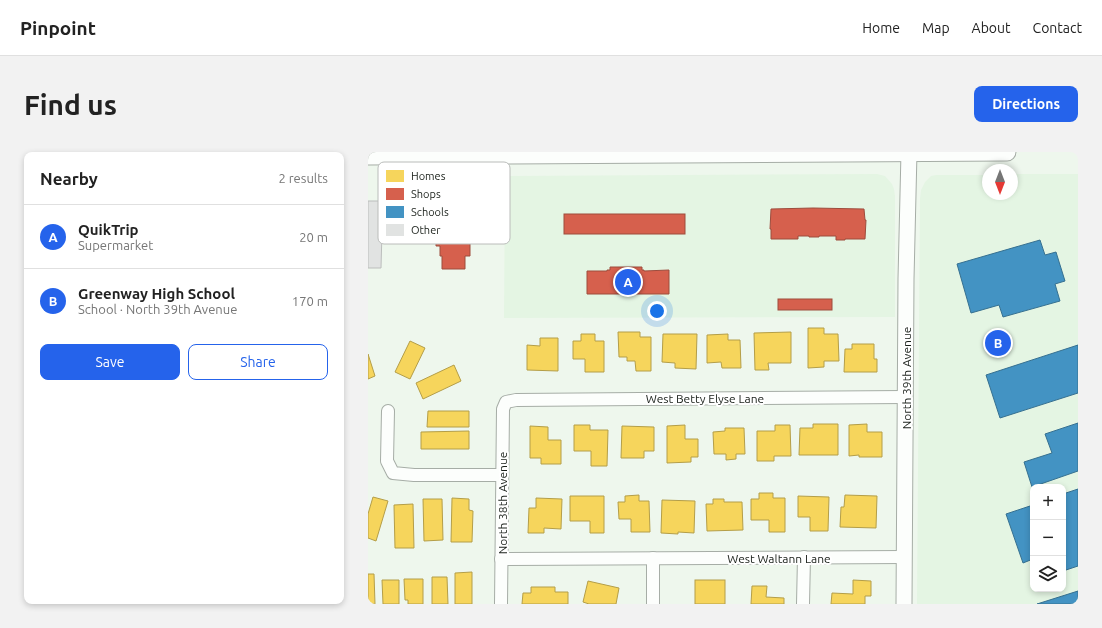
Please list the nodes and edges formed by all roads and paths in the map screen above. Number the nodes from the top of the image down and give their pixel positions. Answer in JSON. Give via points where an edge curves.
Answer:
{"nodes":[{"id":1,"x":909,"y":152,"type":"edge"},
{"id":2,"x":1007,"y":152,"type":"edge"},
{"id":3,"x":688,"y":153,"type":"edge"},
{"id":4,"x":368,"y":156,"type":"edge"},
{"id":5,"x":906,"y":397,"type":"junction"},
{"id":6,"x":506,"y":402,"type":"joint"},
{"id":7,"x":388,"y":411,"type":"dead end"},
{"id":8,"x":502,"y":475,"type":"junction"},
{"id":9,"x":804,"y":557,"type":"junction"},
{"id":10,"x":905,"y":557,"type":"junction"},
{"id":11,"x":653,"y":558,"type":"junction"},
{"id":12,"x":501,"y":559,"type":"junction"},
{"id":13,"x":501,"y":604,"type":"edge"},
{"id":14,"x":653,"y":604,"type":"edge"},
{"id":15,"x":804,"y":604,"type":"edge"},
{"id":16,"x":904,"y":604,"type":"edge"}],
"edges":[{"from":1,"to":2,"type":"main road"},
{"from":1,"to":3,"type":"main road"},
{"from":1,"to":5,"type":"street","name":"North 39th Avenue"},
{"from":3,"to":4,"type":"main road"},
{"from":5,"to":6,"type":"street","name":"West Betty Elyse Lane"},
{"from":5,"to":10,"type":"street","name":"North 39th Avenue"},
{"from":6,"to":8,"type":"street","name":"North 38th Avenue","via":[[503,409]]},
{"from":7,"to":8,"type":"street","via":[[388,461],[393,473]]},
{"from":8,"to":12,"type":"street","name":"North 38th Avenue"},
{"from":9,"to":10,"type":"street","name":"West Waltann Lane"},
{"from":9,"to":11,"type":"street","name":"West Waltann Lane"},
{"from":9,"to":15,"type":"street"},
{"from":10,"to":16,"type":"street","name":"North 39th Avenue"},
{"from":11,"to":12,"type":"street","name":"West Waltann Lane"},
{"from":11,"to":14,"type":"street"},
{"from":12,"to":13,"type":"street","name":"North 38th Avenue"}]}
